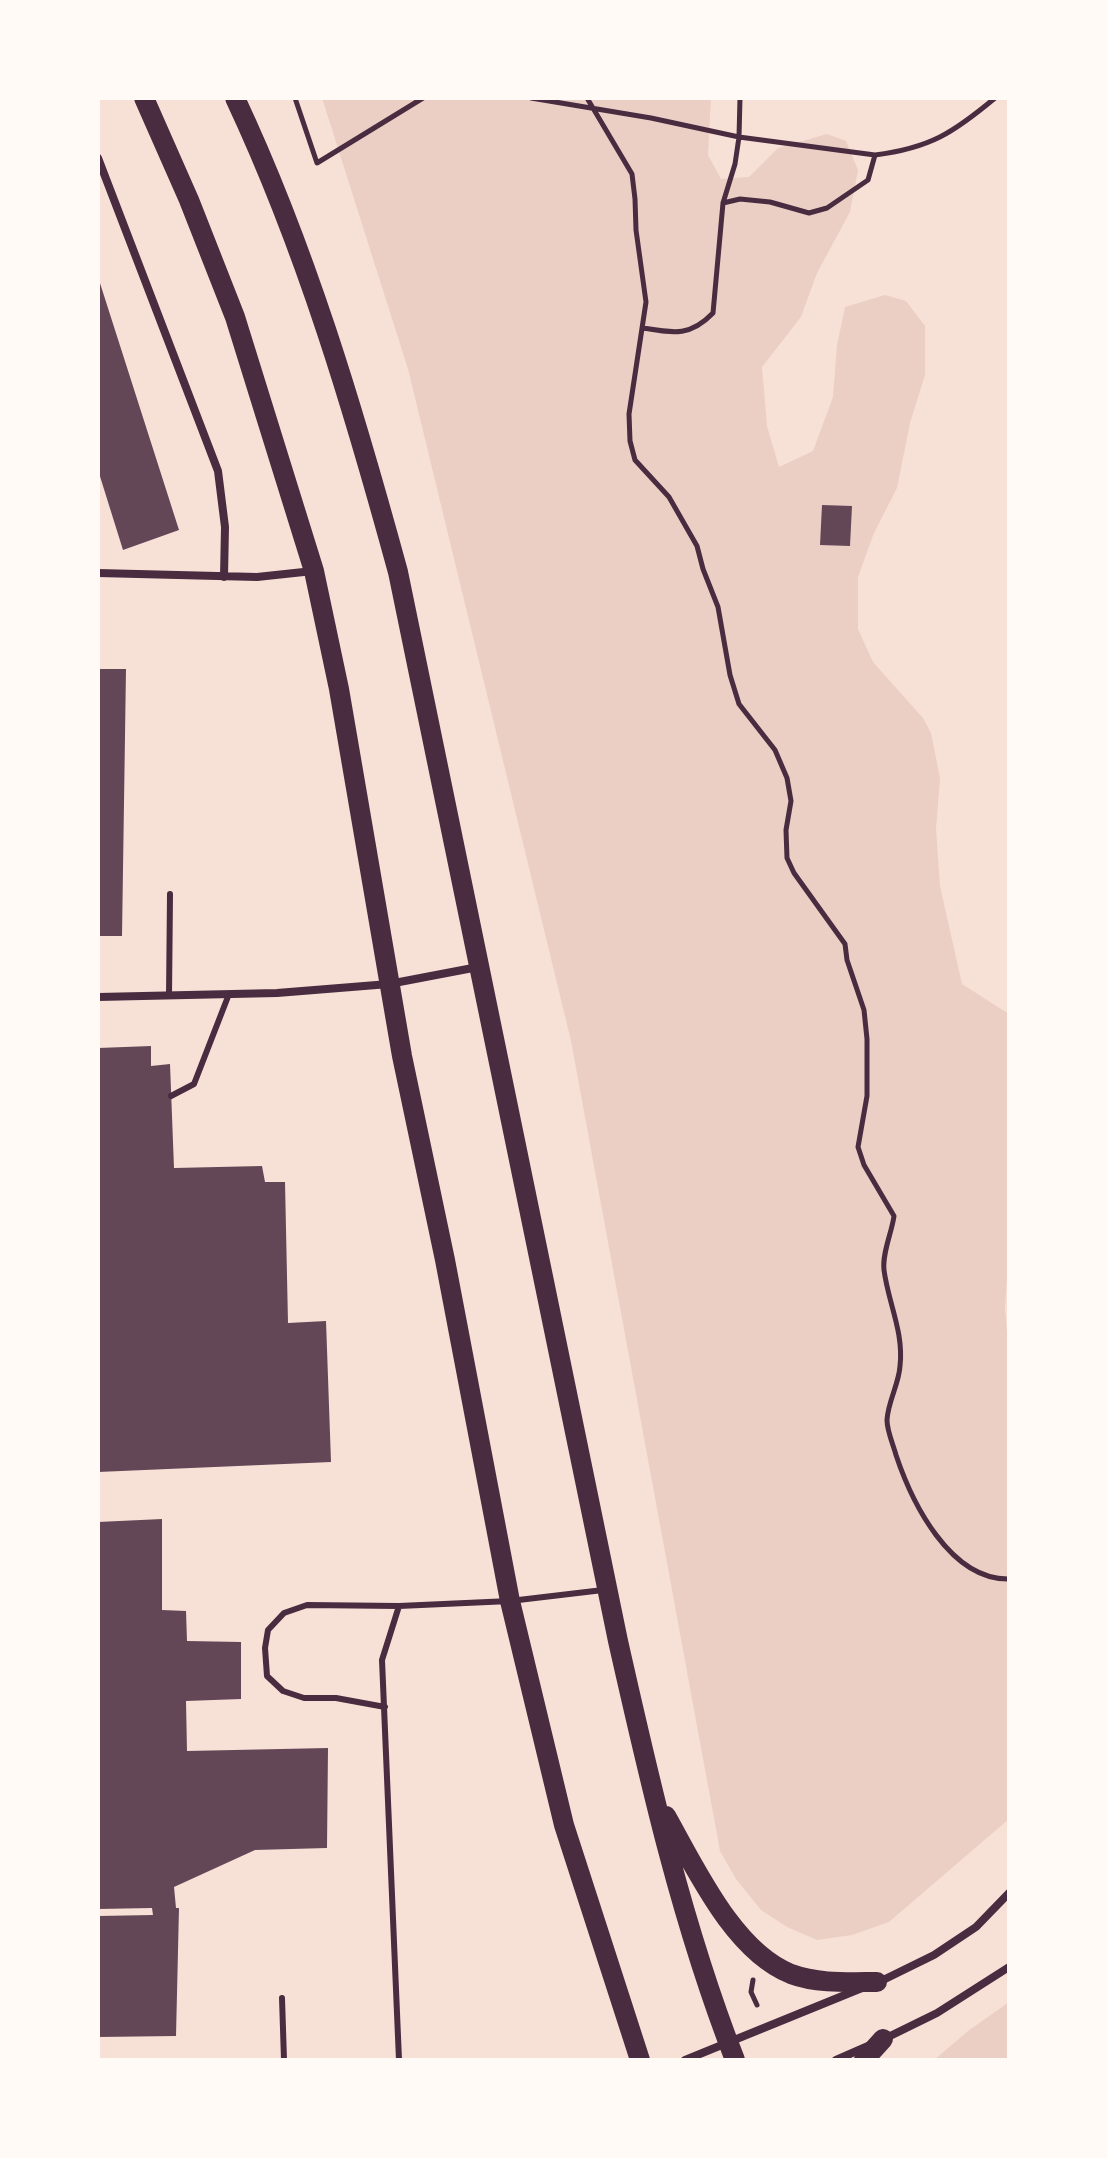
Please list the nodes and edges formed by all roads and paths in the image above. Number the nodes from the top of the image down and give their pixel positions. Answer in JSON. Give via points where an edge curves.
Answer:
{"nodes":[{"id":1,"x":144,"y":98,"type":"edge"},
{"id":2,"x":235,"y":98,"type":"edge"},
{"id":3,"x":295,"y":98,"type":"edge"},
{"id":4,"x":423,"y":98,"type":"edge"},
{"id":5,"x":531,"y":98,"type":"edge"},
{"id":6,"x":587,"y":98,"type":"edge"},
{"id":7,"x":740,"y":98,"type":"edge"},
{"id":8,"x":995,"y":98,"type":"edge"},
{"id":9,"x":593,"y":109,"type":"junction"},
{"id":10,"x":739,"y":137,"type":"junction"},
{"id":11,"x":875,"y":155,"type":"junction"},
{"id":12,"x":98,"y":158,"type":"edge"},
{"id":13,"x":723,"y":203,"type":"junction"},
{"id":14,"x":643,"y":328,"type":"junction"},
{"id":15,"x":314,"y":571,"type":"junction"},
{"id":16,"x":98,"y":573,"type":"edge"},
{"id":17,"x":224,"y":577,"type":"junction"},
{"id":18,"x":170,"y":894,"type":"dead end"},
{"id":19,"x":478,"y":967,"type":"junction"},
{"id":20,"x":389,"y":984,"type":"junction"},
{"id":21,"x":229,"y":994,"type":"junction"},
{"id":22,"x":169,"y":996,"type":"junction"},
{"id":23,"x":98,"y":997,"type":"edge"},
{"id":24,"x":171,"y":1096,"type":"dead end"},
{"id":25,"x":1009,"y":1579,"type":"edge"},
{"id":26,"x":607,"y":1590,"type":"junction"},
{"id":27,"x":510,"y":1601,"type":"junction"},
{"id":28,"x":399,"y":1606,"type":"junction"},
{"id":29,"x":385,"y":1707,"type":"junction"},
{"id":30,"x":651,"y":1789,"type":"junction"},
{"id":31,"x":1009,"y":1893,"type":"edge"},
{"id":32,"x":1009,"y":1967,"type":"edge"},
{"id":33,"x":877,"y":1982,"type":"junction"},
{"id":34,"x":742,"y":1994,"type":"dead end"},
{"id":35,"x":282,"y":1998,"type":"dead end"},
{"id":36,"x":757,"y":2005,"type":"dead end"},
{"id":37,"x":883,"y":2039,"type":"junction"},
{"id":38,"x":732,"y":2051,"type":"edge"},
{"id":39,"x":284,"y":2060,"type":"edge"},
{"id":40,"x":399,"y":2060,"type":"edge"},
{"id":41,"x":640,"y":2060,"type":"edge"},
{"id":42,"x":685,"y":2060,"type":"edge"},
{"id":43,"x":836,"y":2060,"type":"edge"},
{"id":44,"x":864,"y":2060,"type":"edge"}],
"edges":[{"from":1,"to":15,"type":"main road","via":[[235,317]]},
{"from":2,"to":19,"type":"main road","via":[[290,232],[366,457],[398,572]]},
{"from":3,"to":4,"type":"path","via":[[317,163]]},
{"from":5,"to":9,"type":"path"},
{"from":6,"to":9,"type":"path"},
{"from":7,"to":10,"type":"path"},
{"from":8,"to":11,"type":"path","via":[[921,147]]},
{"from":9,"to":10,"type":"path"},
{"from":9,"to":14,"type":"path","via":[[632,174],[646,292]]},
{"from":10,"to":11,"type":"path"},
{"from":10,"to":13,"type":"path"},
{"from":11,"to":13,"type":"path","via":[[868,180],[827,208],[809,213],[770,202]]},
{"from":12,"to":17,"type":"street","via":[[218,471]]},
{"from":13,"to":14,"type":"path","via":[[713,313],[703,323],[676,333]]},
{"from":14,"to":25,"type":"path","via":[[629,414],[635,460],[669,497],[697,546],[718,607],[739,704],[775,750],[787,778],[787,858],[845,944],[864,1010],[869,1068],[858,1147],[894,1216],[883,1268],[897,1317],[900,1366],[887,1420],[890,1434],[923,1517],[947,1549],[988,1577]]},
{"from":15,"to":17,"type":"street"},
{"from":15,"to":20,"type":"main road","via":[[342,702]]},
{"from":16,"to":17,"type":"street"},
{"from":18,"to":22,"type":"lane"},
{"from":19,"to":20,"type":"street"},
{"from":19,"to":26,"type":"main road"},
{"from":20,"to":21,"type":"street"},
{"from":20,"to":27,"type":"main road"},
{"from":21,"to":22,"type":"street"},
{"from":21,"to":24,"type":"lane","via":[[194,1084]]},
{"from":22,"to":23,"type":"street"},
{"from":26,"to":27,"type":"lane"},
{"from":26,"to":30,"type":"main road"},
{"from":27,"to":28,"type":"lane"},
{"from":27,"to":41,"type":"main road","via":[[564,1825]]},
{"from":28,"to":29,"type":"lane","via":[[382,1660]]},
{"from":28,"to":29,"type":"lane","via":[[307,1605],[284,1613],[268,1630],[265,1648],[267,1676],[283,1691]]},
{"from":29,"to":40,"type":"lane"},
{"from":30,"to":33,"type":"main road","via":[[705,1884],[746,1941],[790,1973],[818,1981]]},
{"from":30,"to":38,"type":"main road","via":[[699,1962]]},
{"from":31,"to":33,"type":"street","via":[[976,1927],[934,1955]]},
{"from":32,"to":37,"type":"street","via":[[937,2013]]},
{"from":33,"to":38,"type":"street"},
{"from":34,"to":36,"type":"path","via":[[751,1992]]},
{"from":35,"to":39,"type":"lane"},
{"from":37,"to":43,"type":"street"},
{"from":37,"to":44,"type":"main road"},
{"from":38,"to":42,"type":"street"}]}
